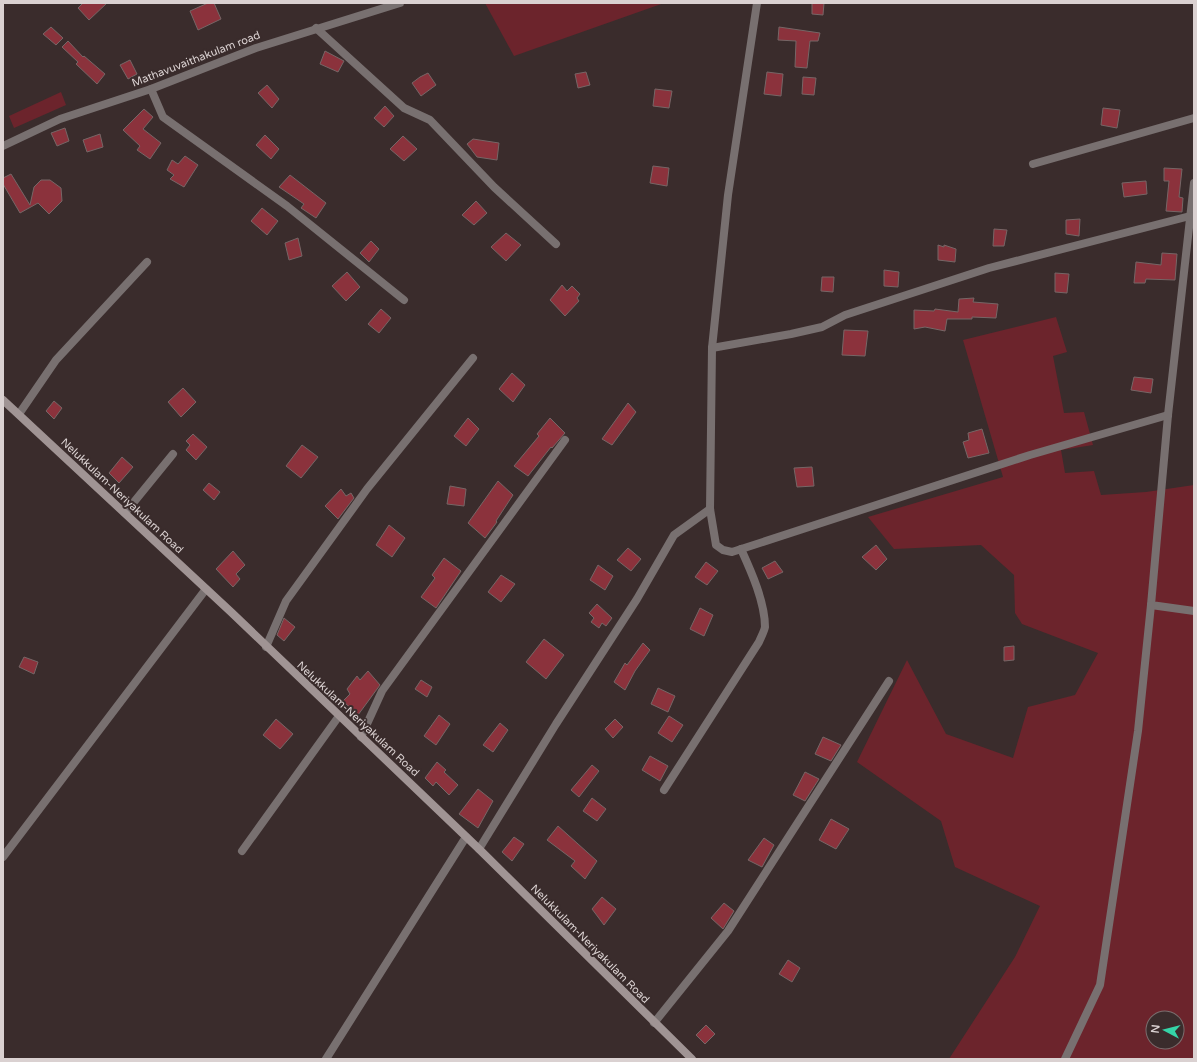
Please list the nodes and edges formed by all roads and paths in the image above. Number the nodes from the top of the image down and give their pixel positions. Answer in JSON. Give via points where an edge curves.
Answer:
{"nodes":[{"id":1,"x":400,"y":3,"type":"edge"},
{"id":2,"x":756,"y":3,"type":"edge"},
{"id":3,"x":316,"y":28,"type":"junction"},
{"id":4,"x":151,"y":89,"type":"junction"},
{"id":5,"x":1194,"y":118,"type":"edge"},
{"id":6,"x":3,"y":146,"type":"edge"},
{"id":7,"x":1033,"y":164,"type":"dead end"},
{"id":8,"x":1194,"y":183,"type":"edge"},
{"id":9,"x":1190,"y":216,"type":"junction"},
{"id":10,"x":556,"y":244,"type":"dead end"},
{"id":11,"x":147,"y":262,"type":"dead end"},
{"id":12,"x":404,"y":300,"type":"dead end"},
{"id":13,"x":712,"y":348,"type":"junction"},
{"id":14,"x":473,"y":358,"type":"dead end"},
{"id":15,"x":3,"y":400,"type":"edge"},
{"id":16,"x":19,"y":414,"type":"junction"},
{"id":17,"x":1168,"y":415,"type":"junction"},
{"id":18,"x":565,"y":440,"type":"dead end"},
{"id":19,"x":173,"y":454,"type":"dead end"},
{"id":20,"x":710,"y":509,"type":"junction"},
{"id":21,"x":125,"y":513,"type":"junction"},
{"id":22,"x":742,"y":549,"type":"junction"},
{"id":23,"x":206,"y":589,"type":"junction"},
{"id":24,"x":1151,"y":605,"type":"junction"},
{"id":25,"x":1194,"y":611,"type":"edge"},
{"id":26,"x":266,"y":647,"type":"junction"},
{"id":27,"x":889,"y":682,"type":"dead end"},
{"id":28,"x":339,"y":716,"type":"junction"},
{"id":29,"x":361,"y":737,"type":"junction"},
{"id":30,"x":664,"y":790,"type":"dead end"},
{"id":31,"x":466,"y":837,"type":"junction"},
{"id":32,"x":479,"y":849,"type":"junction"},
{"id":33,"x":242,"y":851,"type":"dead end"},
{"id":34,"x":3,"y":857,"type":"edge"},
{"id":35,"x":654,"y":1023,"type":"junction"},
{"id":36,"x":326,"y":1059,"type":"edge"},
{"id":37,"x":692,"y":1059,"type":"edge"},
{"id":38,"x":1064,"y":1059,"type":"edge"}],
"edges":[{"from":1,"to":3,"type":"street","name":"Mathavuvaithakulam road"},
{"from":2,"to":13,"type":"street","via":[[728,195]]},
{"from":3,"to":4,"type":"street","name":"Mathavuvaithakulam road","via":[[256,48]]},
{"from":3,"to":10,"type":"street","via":[[404,108],[430,120],[494,187]]},
{"from":4,"to":6,"type":"street","name":"Mathavuvaithakulam road","via":[[60,119]]},
{"from":4,"to":12,"type":"street","via":[[163,117],[287,206]]},
{"from":5,"to":7,"type":"street"},
{"from":8,"to":9,"type":"street"},
{"from":9,"to":13,"type":"street","via":[[989,268],[845,315],[822,327]]},
{"from":9,"to":17,"type":"street"},
{"from":11,"to":16,"type":"street","via":[[56,360]]},
{"from":13,"to":20,"type":"street"},
{"from":14,"to":26,"type":"street","via":[[367,489],[286,601]]},
{"from":15,"to":16,"type":"main road","name":"Nelukkulam-Neriyakulam Road"},
{"from":16,"to":21,"type":"main road","name":"Nelukkulam-Neriyakulam Road"},
{"from":17,"to":22,"type":"street","via":[[1030,455]]},
{"from":17,"to":24,"type":"street"},
{"from":18,"to":29,"type":"street","via":[[382,691]]},
{"from":19,"to":21,"type":"street"},
{"from":20,"to":22,"type":"street","via":[[716,546],[728,552]]},
{"from":20,"to":32,"type":"street","via":[[674,535],[637,599]]},
{"from":21,"to":23,"type":"main road","name":"Nelukkulam-Neriyakulam Road"},
{"from":22,"to":30,"type":"street","via":[[753,577],[765,629]]},
{"from":23,"to":26,"type":"main road","name":"Nelukkulam-Neriyakulam Road"},
{"from":23,"to":34,"type":"street"},
{"from":24,"to":25,"type":"street"},
{"from":24,"to":38,"type":"street","via":[[1138,732],[1100,985]]},
{"from":26,"to":28,"type":"main road","name":"Nelukkulam-Neriyakulam Road"},
{"from":27,"to":35,"type":"street","via":[[728,931]]},
{"from":28,"to":29,"type":"main road","name":"Nelukkulam-Neriyakulam Road"},
{"from":28,"to":33,"type":"street"},
{"from":29,"to":31,"type":"main road","name":"Nelukkulam-Neriyakulam Road"},
{"from":31,"to":32,"type":"main road","name":"Nelukkulam-Neriyakulam Road"},
{"from":31,"to":36,"type":"street"},
{"from":32,"to":35,"type":"main road","name":"Nelukkulam-Neriyakulam Road"},
{"from":35,"to":37,"type":"main road","name":"Nelukkulam-Neriyakulam Road"}]}
